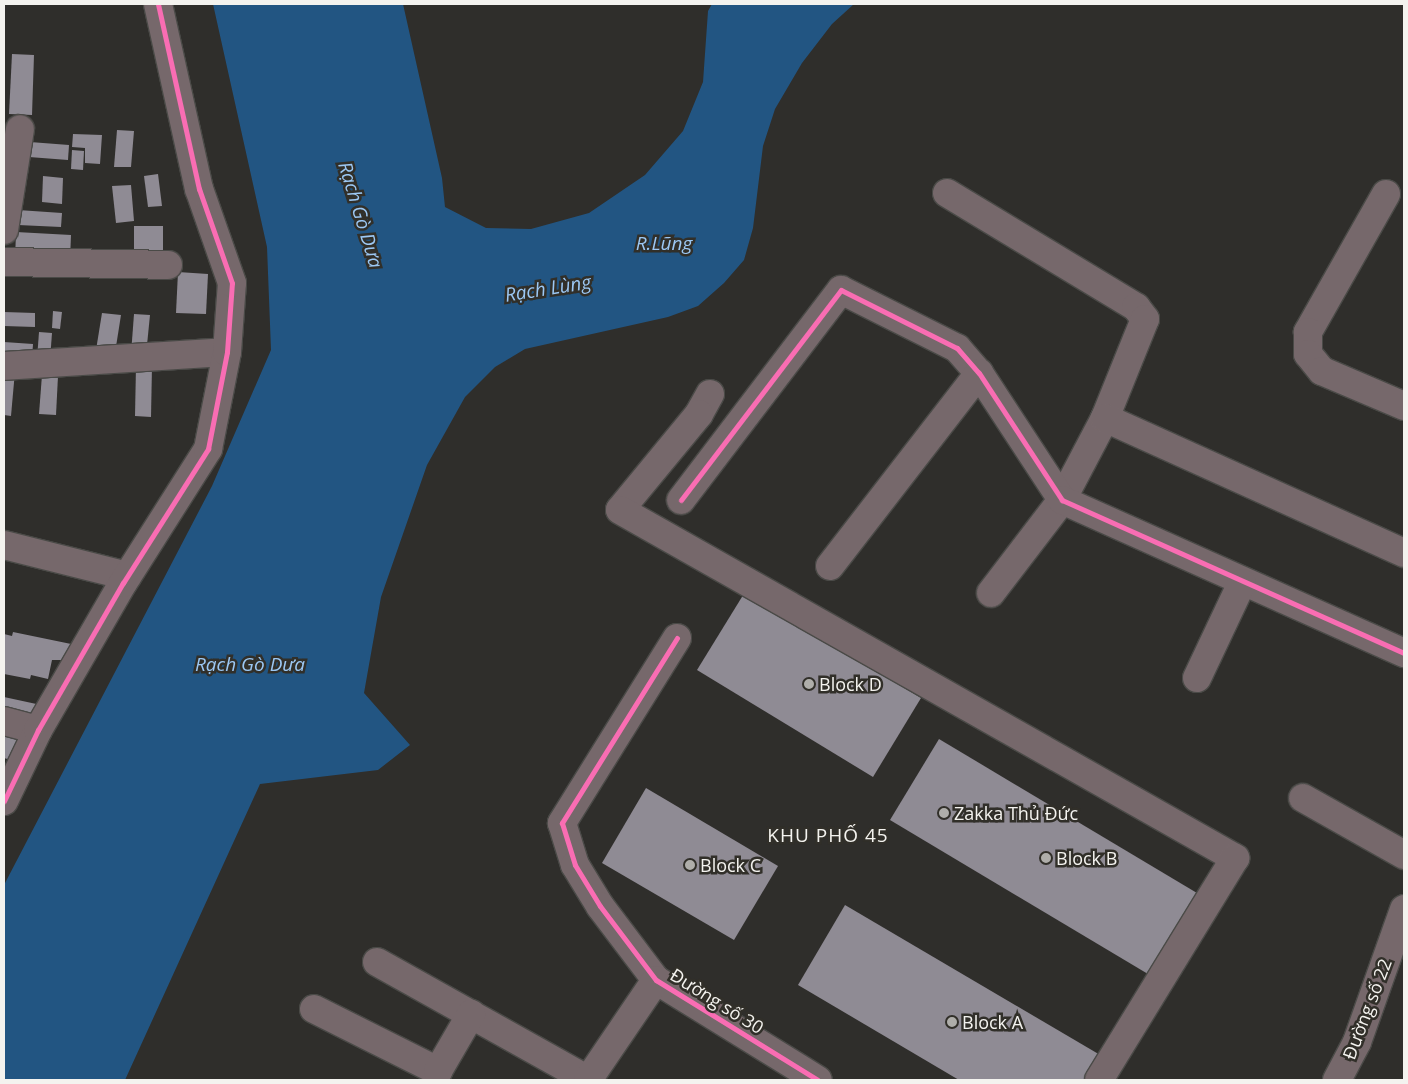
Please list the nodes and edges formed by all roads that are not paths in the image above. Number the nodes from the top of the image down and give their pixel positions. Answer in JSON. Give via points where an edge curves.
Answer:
{"nodes":[{"id":1,"x":158,"y":4,"type":"edge"},
{"id":2,"x":20,"y":130,"type":"dead end"},
{"id":3,"x":947,"y":193,"type":"dead end"},
{"id":4,"x":1386,"y":194,"type":"dead end"},
{"id":5,"x":4,"y":230,"type":"edge"},
{"id":6,"x":4,"y":262,"type":"edge"},
{"id":7,"x":168,"y":265,"type":"dead end"},
{"id":8,"x":227,"y":352,"type":"junction"},
{"id":9,"x":4,"y":366,"type":"edge"},
{"id":10,"x":979,"y":373,"type":"junction"},
{"id":11,"x":710,"y":394,"type":"dead end"},
{"id":12,"x":1404,"y":406,"type":"edge"},
{"id":13,"x":1105,"y":418,"type":"junction"},
{"id":14,"x":681,"y":500,"type":"dead end"},
{"id":15,"x":1062,"y":500,"type":"junction"},
{"id":16,"x":4,"y":545,"type":"edge"},
{"id":17,"x":1404,"y":553,"type":"edge"},
{"id":18,"x":830,"y":566,"type":"dead end"},
{"id":19,"x":127,"y":576,"type":"junction"},
{"id":20,"x":1242,"y":583,"type":"junction"},
{"id":21,"x":991,"y":593,"type":"dead end"},
{"id":22,"x":677,"y":638,"type":"dead end"},
{"id":23,"x":1404,"y":653,"type":"edge"},
{"id":24,"x":1197,"y":678,"type":"dead end"},
{"id":25,"x":4,"y":721,"type":"edge"},
{"id":26,"x":38,"y":730,"type":"junction"},
{"id":27,"x":1304,"y":798,"type":"dead end"},
{"id":28,"x":4,"y":801,"type":"edge"},
{"id":29,"x":1404,"y":855,"type":"edge"},
{"id":30,"x":1404,"y":909,"type":"edge"},
{"id":31,"x":377,"y":962,"type":"dead end"},
{"id":32,"x":656,"y":980,"type":"junction"},
{"id":33,"x":314,"y":1009,"type":"dead end"},
{"id":34,"x":471,"y":1014,"type":"junction"},
{"id":35,"x":818,"y":1080,"type":"edge"},
{"id":36,"x":1099,"y":1080,"type":"edge"},
{"id":37,"x":1337,"y":1080,"type":"edge"}],
"edges":[{"from":1,"to":8,"type":"street","via":[[199,189],[232,283]]},
{"from":2,"to":5,"type":"street"},
{"from":3,"to":13,"type":"street","via":[[1143,314],[1144,325]]},
{"from":4,"to":12,"type":"street","via":[[1308,332],[1307,348],[1310,361],[1322,372]]},
{"from":6,"to":7,"type":"street"},
{"from":8,"to":9,"type":"street"},
{"from":8,"to":19,"type":"street","via":[[208,449]]},
{"from":10,"to":14,"type":"street","via":[[956,348],[841,290]]},
{"from":10,"to":15,"type":"street"},
{"from":10,"to":18,"type":"street"},
{"from":11,"to":36,"type":"street","via":[[699,414],[620,510],[1235,858]]},
{"from":13,"to":15,"type":"street"},
{"from":13,"to":17,"type":"street"},
{"from":15,"to":20,"type":"street"},
{"from":15,"to":21,"type":"street"},
{"from":16,"to":19,"type":"street"},
{"from":19,"to":26,"type":"street"},
{"from":20,"to":23,"type":"street"},
{"from":20,"to":24,"type":"street"},
{"from":22,"to":32,"type":"street","name":"Đường số 30","via":[[562,823],[575,865],[600,906]]},
{"from":25,"to":26,"type":"street"},
{"from":26,"to":28,"type":"street"},
{"from":27,"to":29,"type":"street"},
{"from":30,"to":37,"type":"street","name":"Đường số 22","via":[[1357,1042]]},
{"from":31,"to":34,"type":"street"},
{"from":32,"to":34,"type":"street","via":[[588,1080]]},
{"from":32,"to":35,"type":"street","name":"Đường số 30"},
{"from":33,"to":34,"type":"street","via":[[438,1071]]}]}
